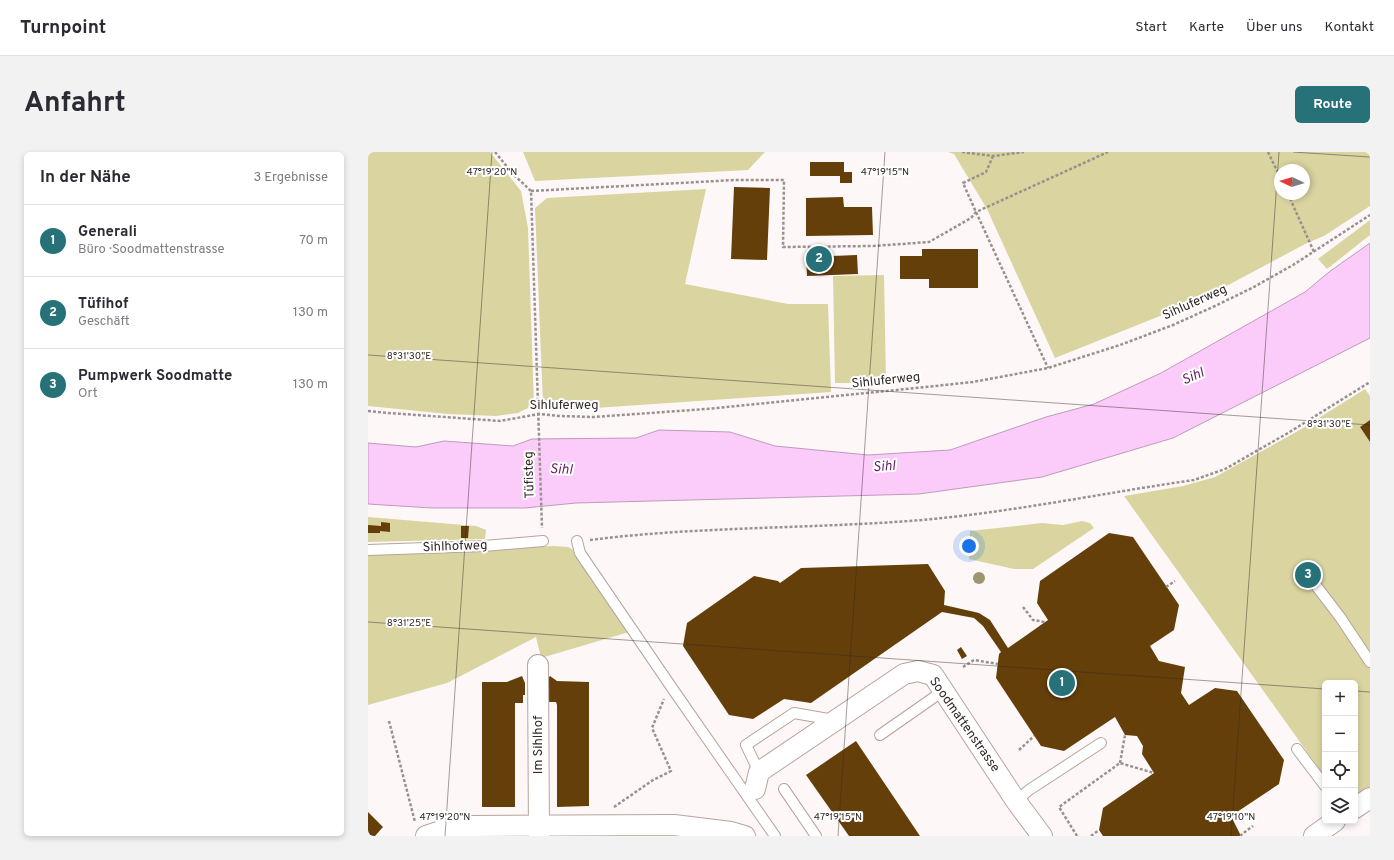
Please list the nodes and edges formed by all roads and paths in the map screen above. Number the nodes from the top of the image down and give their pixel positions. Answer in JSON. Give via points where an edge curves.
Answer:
{"nodes":[{"id":1,"x":495,"y":152,"type":"edge"},
{"id":2,"x":962,"y":152,"type":"edge"},
{"id":3,"x":1024,"y":152,"type":"edge"},
{"id":4,"x":1108,"y":152,"type":"edge"},
{"id":5,"x":1268,"y":152,"type":"edge"},
{"id":6,"x":993,"y":156,"type":"junction"},
{"id":7,"x":1274,"y":164,"type":"edge"},
{"id":8,"x":531,"y":191,"type":"junction"},
{"id":9,"x":1291,"y":200,"type":"edge"},
{"id":10,"x":976,"y":212,"type":"junction"},
{"id":11,"x":1370,"y":215,"type":"edge"},
{"id":12,"x":1314,"y":252,"type":"junction"},
{"id":13,"x":1048,"y":368,"type":"junction"},
{"id":14,"x":1370,"y":382,"type":"edge"},
{"id":15,"x":368,"y":411,"type":"edge"},
{"id":16,"x":539,"y":414,"type":"junction"},
{"id":17,"x":542,"y":538,"type":"joint"},
{"id":18,"x":577,"y":541,"type":"joint"},
{"id":19,"x":368,"y":550,"type":"edge"},
{"id":20,"x":1175,"y":580,"type":"dead end"},
{"id":21,"x":1314,"y":583,"type":"dead end"},
{"id":22,"x":1166,"y":587,"type":"dead end"},
{"id":23,"x":1023,"y":607,"type":"dead end"},
{"id":24,"x":1045,"y":622,"type":"dead end"},
{"id":25,"x":1370,"y":662,"type":"edge"},
{"id":26,"x":998,"y":664,"type":"dead end"},
{"id":27,"x":538,"y":665,"type":"dead end"},
{"id":28,"x":963,"y":667,"type":"dead end"},
{"id":29,"x":672,"y":688,"type":"junction"},
{"id":30,"x":943,"y":691,"type":"junction"},
{"id":31,"x":389,"y":720,"type":"dead end"},
{"id":32,"x":834,"y":720,"type":"junction"},
{"id":33,"x":880,"y":735,"type":"dead end"},
{"id":34,"x":1125,"y":735,"type":"dead end"},
{"id":35,"x":1034,"y":736,"type":"dead end"},
{"id":36,"x":1101,"y":743,"type":"dead end"},
{"id":37,"x":1297,"y":749,"type":"dead end"},
{"id":38,"x":1019,"y":750,"type":"dead end"},
{"id":39,"x":1120,"y":763,"type":"junction"},
{"id":40,"x":1154,"y":773,"type":"dead end"},
{"id":41,"x":1322,"y":782,"type":"edge"},
{"id":42,"x":753,"y":785,"type":"junction"},
{"id":43,"x":784,"y":789,"type":"dead end"},
{"id":44,"x":1370,"y":798,"type":"edge"},
{"id":45,"x":1016,"y":800,"type":"junction"},
{"id":46,"x":1358,"y":806,"type":"edge"},
{"id":47,"x":1332,"y":824,"type":"edge"},
{"id":48,"x":597,"y":826,"type":"junction"},
{"id":49,"x":1253,"y":826,"type":"dead end"},
{"id":50,"x":1099,"y":830,"type":"dead end"},
{"id":51,"x":539,"y":831,"type":"edge"},
{"id":52,"x":422,"y":832,"type":"edge"},
{"id":53,"x":738,"y":834,"type":"edge"},
{"id":54,"x":700,"y":836,"type":"edge"},
{"id":55,"x":775,"y":836,"type":"edge"},
{"id":56,"x":816,"y":836,"type":"edge"},
{"id":57,"x":1042,"y":836,"type":"edge"},
{"id":58,"x":1077,"y":836,"type":"edge"},
{"id":59,"x":1091,"y":836,"type":"edge"},
{"id":60,"x":1242,"y":836,"type":"edge"},
{"id":61,"x":1314,"y":836,"type":"edge"}],
"edges":[{"from":1,"to":8,"type":"path"},
{"from":2,"to":6,"type":"path"},
{"from":3,"to":6,"type":"path"},
{"from":4,"to":10,"type":"path"},
{"from":5,"to":7,"type":"path"},
{"from":6,"to":10,"type":"path","via":[[986,172],[963,183]]},
{"from":8,"to":10,"type":"path","via":[[735,180],[784,180],[783,246],[873,246],[929,242],[971,218]]},
{"from":8,"to":16,"type":"path","name":"Tüfisteg"},
{"from":9,"to":12,"type":"path"},
{"from":10,"to":13,"type":"path"},
{"from":11,"to":12,"type":"path","name":"Sihluferweg"},
{"from":12,"to":13,"type":"path","name":"Sihluferweg","via":[[1252,288],[1173,325]]},
{"from":13,"to":16,"type":"path","name":"Sihluferweg","via":[[972,382],[706,409],[594,417]]},
{"from":14,"to":18,"type":"path","via":[[1282,437],[1224,468],[1194,480],[999,511],[924,520],[687,531]]},
{"from":15,"to":16,"type":"path","name":"Sihluferweg","via":[[500,420]]},
{"from":16,"to":17,"type":"path","name":"Tüfisteg"},
{"from":17,"to":19,"type":"lane","name":"Sihlhofweg","via":[[484,546]]},
{"from":18,"to":29,"type":"lane","via":[[580,553]]},
{"from":20,"to":22,"type":"path"},
{"from":21,"to":25,"type":"lane"},
{"from":23,"to":24,"type":"path","via":[[1033,620]]},
{"from":26,"to":28,"type":"path","via":[[974,660]]},
{"from":27,"to":51,"type":"street","name":"Im Sihlhof"},
{"from":29,"to":42,"type":"lane"},
{"from":29,"to":48,"type":"path","via":[[665,695],[652,728],[671,771],[602,814]]},
{"from":30,"to":32,"type":"street","name":"Soodmattenstrasse","via":[[932,675],[918,671],[904,674]]},
{"from":30,"to":33,"type":"lane"},
{"from":30,"to":45,"type":"street","name":"Soodmattenstrasse"},
{"from":31,"to":52,"type":"path"},
{"from":32,"to":42,"type":"street","name":"Soodmattenstrasse"},
{"from":32,"to":42,"type":"lane","via":[[794,713],[746,745]]},
{"from":34,"to":39,"type":"path"},
{"from":35,"to":38,"type":"path"},
{"from":36,"to":45,"type":"lane"},
{"from":37,"to":41,"type":"lane"},
{"from":39,"to":40,"type":"path"},
{"from":39,"to":58,"type":"path","via":[[1058,807]]},
{"from":42,"to":55,"type":"lane"},
{"from":43,"to":56,"type":"lane"},
{"from":44,"to":46,"type":"street"},
{"from":45,"to":57,"type":"street","name":"Soodmattenstrasse"},
{"from":47,"to":61,"type":"street"},
{"from":48,"to":51,"type":"street"},
{"from":48,"to":53,"type":"street","via":[[674,825]]},
{"from":49,"to":60,"type":"path"},
{"from":50,"to":59,"type":"path"},
{"from":51,"to":52,"type":"street","via":[[471,826]]},
{"from":53,"to":54,"type":"lane"}]}
